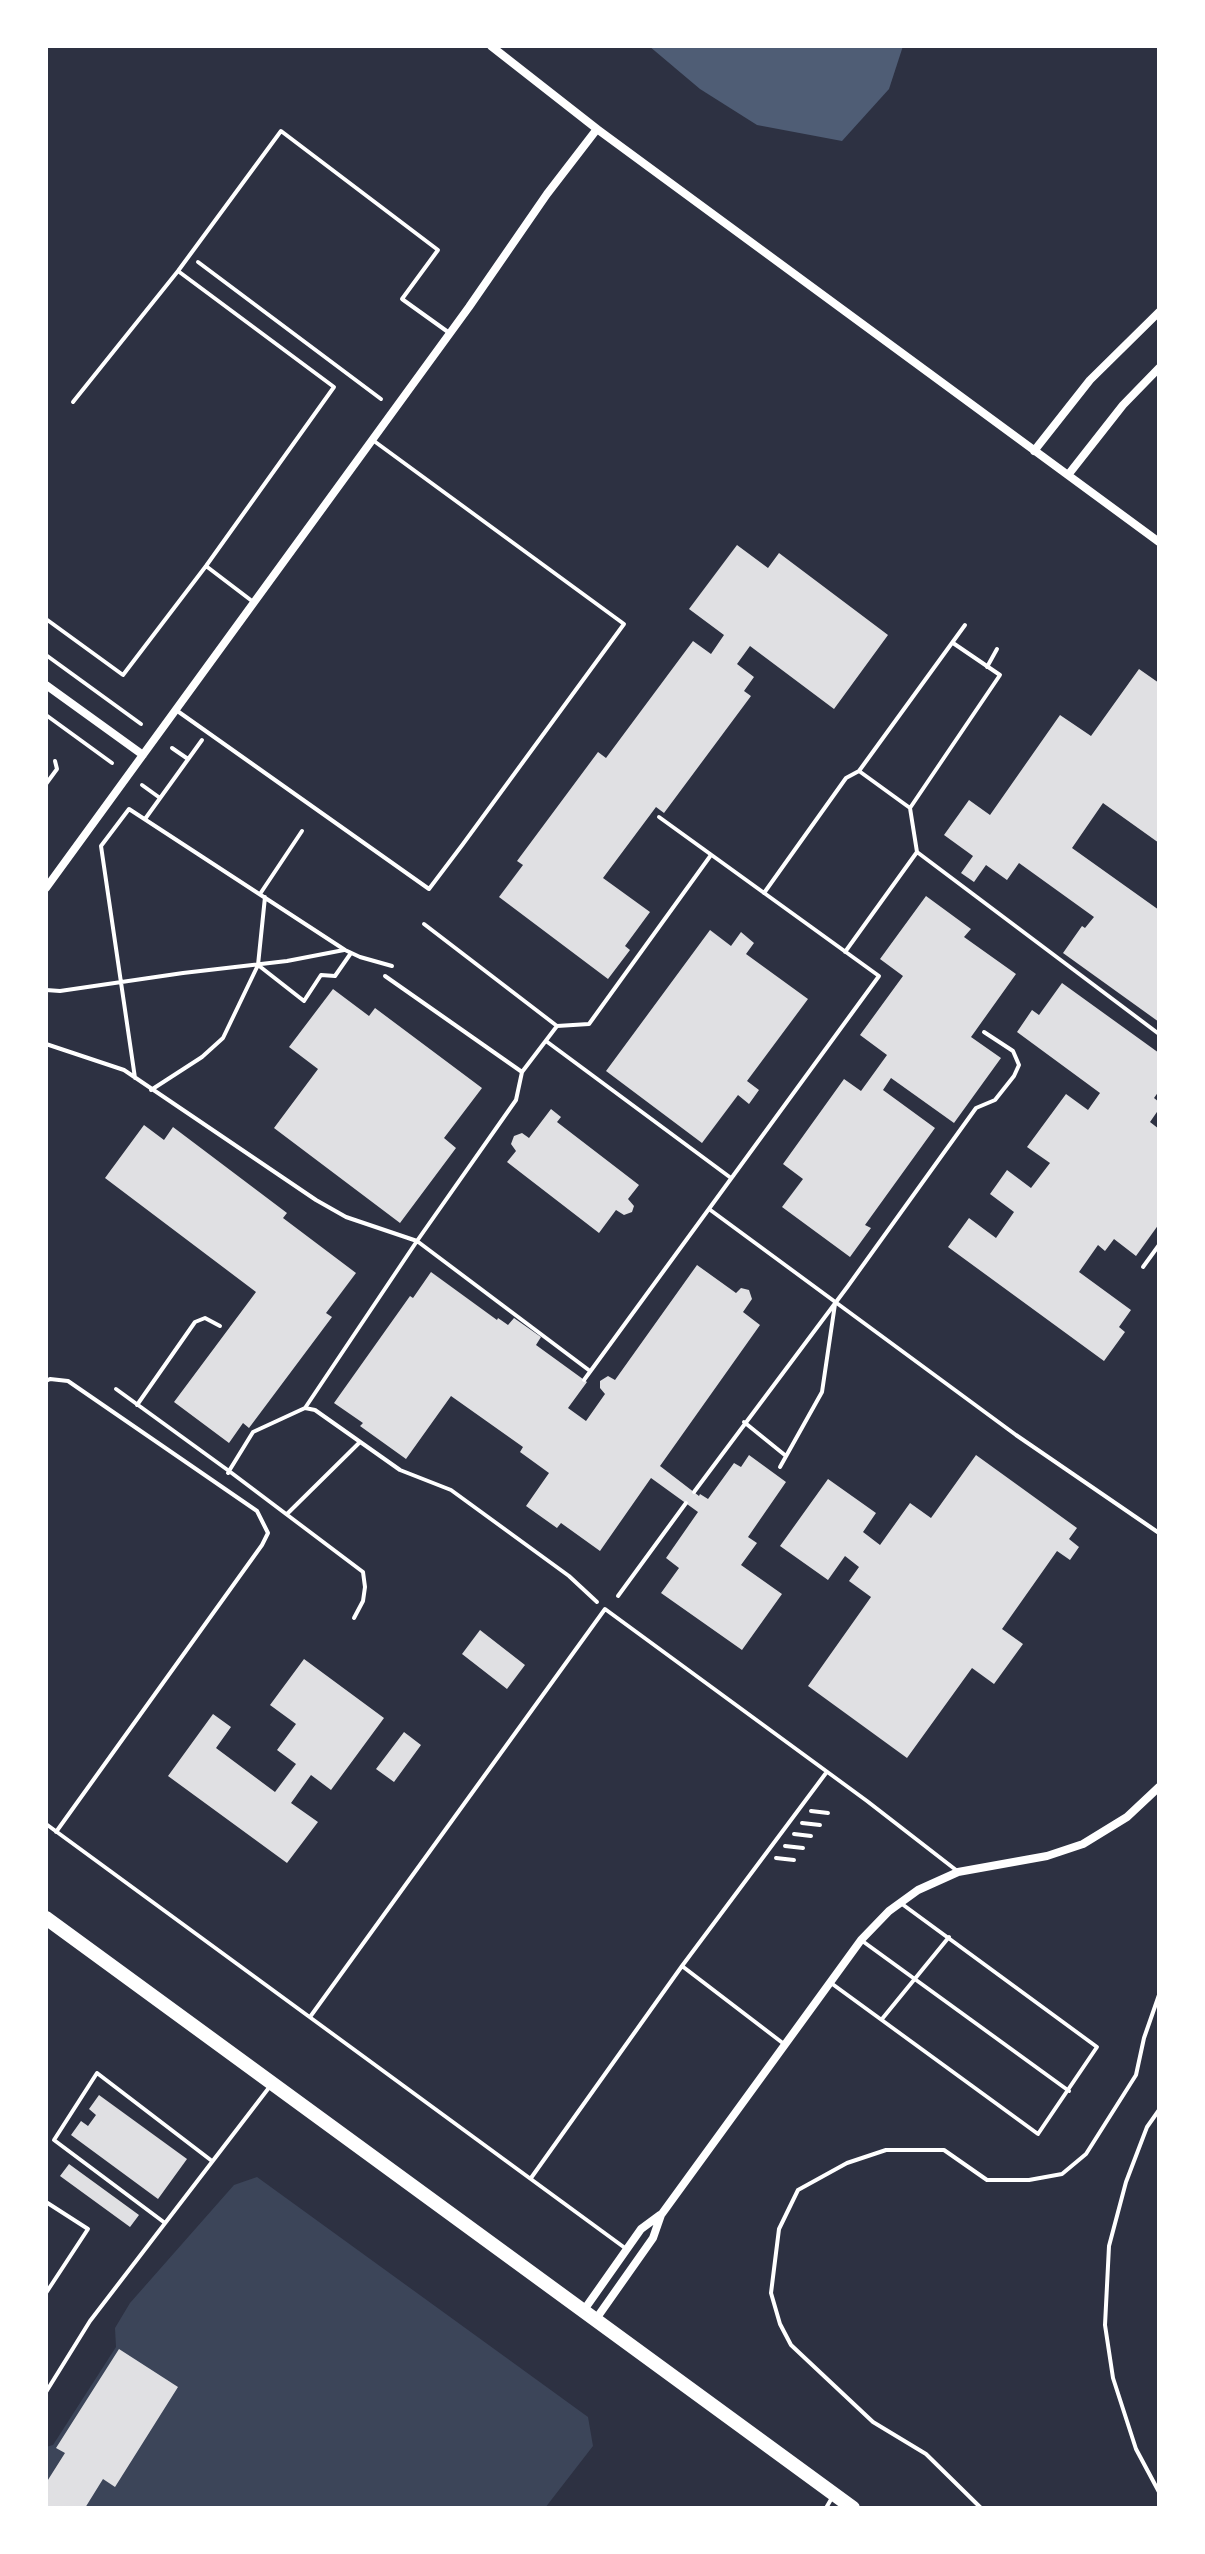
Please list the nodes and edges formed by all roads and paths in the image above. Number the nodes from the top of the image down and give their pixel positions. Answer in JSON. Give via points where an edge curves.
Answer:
{"nodes":[{"id":1,"x":491,"y":46,"type":"edge"},
{"id":2,"x":597,"y":129,"type":"junction"},
{"id":3,"x":189,"y":256,"type":"junction"},
{"id":4,"x":178,"y":271,"type":"junction"},
{"id":5,"x":1159,"y":312,"type":"edge"},
{"id":6,"x":450,"y":333,"type":"junction"},
{"id":7,"x":1159,"y":368,"type":"edge"},
{"id":8,"x":381,"y":399,"type":"dead end"},
{"id":9,"x":73,"y":402,"type":"dead end"},
{"id":10,"x":372,"y":440,"type":"junction"},
{"id":11,"x":1034,"y":451,"type":"junction"},
{"id":12,"x":1068,"y":475,"type":"junction"},
{"id":13,"x":1159,"y":542,"type":"edge"},
{"id":14,"x":206,"y":566,"type":"junction"},
{"id":15,"x":254,"y":602,"type":"junction"},
{"id":16,"x":46,"y":619,"type":"edge"},
{"id":17,"x":965,"y":625,"type":"dead end"},
{"id":18,"x":953,"y":643,"type":"junction"},
{"id":19,"x":997,"y":649,"type":"dead end"},
{"id":20,"x":46,"y":655,"type":"edge"},
{"id":21,"x":987,"y":667,"type":"junction"},
{"id":22,"x":46,"y":685,"type":"edge"},
{"id":23,"x":176,"y":710,"type":"junction"},
{"id":24,"x":46,"y":715,"type":"edge"},
{"id":25,"x":141,"y":724,"type":"dead end"},
{"id":26,"x":207,"y":732,"type":"junction"},
{"id":27,"x":172,"y":748,"type":"dead end"},
{"id":28,"x":143,"y":755,"type":"junction"},
{"id":29,"x":188,"y":759,"type":"junction"},
{"id":30,"x":55,"y":761,"type":"dead end"},
{"id":31,"x":112,"y":763,"type":"dead end"},
{"id":32,"x":859,"y":771,"type":"junction"},
{"id":33,"x":46,"y":784,"type":"edge"},
{"id":34,"x":142,"y":785,"type":"dead end"},
{"id":35,"x":160,"y":798,"type":"junction"},
{"id":36,"x":910,"y":808,"type":"junction"},
{"id":37,"x":659,"y":817,"type":"dead end"},
{"id":38,"x":145,"y":819,"type":"junction"},
{"id":39,"x":302,"y":831,"type":"dead end"},
{"id":40,"x":917,"y":852,"type":"junction"},
{"id":41,"x":711,"y":855,"type":"junction"},
{"id":42,"x":47,"y":885,"type":"edge"},
{"id":43,"x":764,"y":893,"type":"junction"},
{"id":44,"x":262,"y":896,"type":"junction"},
{"id":45,"x":424,"y":924,"type":"dead end"},
{"id":46,"x":348,"y":951,"type":"junction"},
{"id":47,"x":845,"y":952,"type":"junction"},
{"id":48,"x":258,"y":965,"type":"junction"},
{"id":49,"x":392,"y":966,"type":"dead end"},
{"id":50,"x":385,"y":976,"type":"dead end"},
{"id":51,"x":121,"y":982,"type":"junction"},
{"id":52,"x":46,"y":990,"type":"edge"},
{"id":53,"x":557,"y":1026,"type":"junction"},
{"id":54,"x":984,"y":1032,"type":"dead end"},
{"id":55,"x":1159,"y":1034,"type":"edge"},
{"id":56,"x":546,"y":1041,"type":"junction"},
{"id":57,"x":46,"y":1044,"type":"edge"},
{"id":58,"x":522,"y":1072,"type":"junction"},
{"id":59,"x":135,"y":1078,"type":"junction"},
{"id":60,"x":151,"y":1090,"type":"junction"},
{"id":61,"x":731,"y":1178,"type":"junction"},
{"id":62,"x":709,"y":1209,"type":"junction"},
{"id":63,"x":417,"y":1241,"type":"junction"},
{"id":64,"x":1159,"y":1245,"type":"edge"},
{"id":65,"x":1143,"y":1267,"type":"dead end"},
{"id":66,"x":835,"y":1301,"type":"junction"},
{"id":67,"x":220,"y":1326,"type":"dead end"},
{"id":68,"x":590,"y":1371,"type":"junction"},
{"id":69,"x":584,"y":1380,"type":"dead end"},
{"id":70,"x":46,"y":1381,"type":"edge"},
{"id":71,"x":116,"y":1389,"type":"dead end"},
{"id":72,"x":137,"y":1405,"type":"junction"},
{"id":73,"x":305,"y":1408,"type":"junction"},
{"id":74,"x":744,"y":1422,"type":"junction"},
{"id":75,"x":360,"y":1442,"type":"junction"},
{"id":76,"x":787,"y":1457,"type":"junction"},
{"id":77,"x":780,"y":1467,"type":"dead end"},
{"id":78,"x":229,"y":1471,"type":"junction"},
{"id":79,"x":219,"y":1486,"type":"junction"},
{"id":80,"x":694,"y":1492,"type":"dead end"},
{"id":81,"x":686,"y":1503,"type":"dead end"},
{"id":82,"x":287,"y":1514,"type":"junction"},
{"id":83,"x":1159,"y":1533,"type":"edge"},
{"id":84,"x":618,"y":1596,"type":"dead end"},
{"id":85,"x":605,"y":1609,"type":"junction"},
{"id":86,"x":354,"y":1618,"type":"dead end"},
{"id":87,"x":826,"y":1773,"type":"junction"},
{"id":88,"x":1159,"y":1787,"type":"edge"},
{"id":89,"x":46,"y":1824,"type":"edge"},
{"id":90,"x":56,"y":1832,"type":"junction"},
{"id":91,"x":958,"y":1872,"type":"junction"},
{"id":92,"x":900,"y":1902,"type":"junction"},
{"id":93,"x":46,"y":1918,"type":"edge"},
{"id":94,"x":949,"y":1937,"type":"junction"},
{"id":95,"x":861,"y":1940,"type":"junction"},
{"id":96,"x":682,"y":1966,"type":"junction"},
{"id":97,"x":913,"y":1979,"type":"junction"},
{"id":98,"x":830,"y":1982,"type":"junction"},
{"id":99,"x":1159,"y":1995,"type":"edge"},
{"id":100,"x":310,"y":2017,"type":"junction"},
{"id":101,"x":881,"y":2020,"type":"junction"},
{"id":102,"x":784,"y":2044,"type":"junction"},
{"id":103,"x":272,"y":2083,"type":"junction"},
{"id":104,"x":1069,"y":2091,"type":"junction"},
{"id":105,"x":1159,"y":2110,"type":"edge"},
{"id":106,"x":212,"y":2161,"type":"junction"},
{"id":107,"x":531,"y":2178,"type":"junction"},
{"id":108,"x":46,"y":2202,"type":"edge"},
{"id":109,"x":661,"y":2215,"type":"junction"},
{"id":110,"x":165,"y":2223,"type":"junction"},
{"id":111,"x":626,"y":2249,"type":"junction"},
{"id":112,"x":46,"y":2293,"type":"edge"},
{"id":113,"x":584,"y":2310,"type":"junction"},
{"id":114,"x":596,"y":2319,"type":"junction"},
{"id":115,"x":46,"y":2392,"type":"edge"},
{"id":116,"x":1159,"y":2492,"type":"edge"},
{"id":117,"x":834,"y":2494,"type":"junction"},
{"id":118,"x":826,"y":2508,"type":"edge"},
{"id":119,"x":853,"y":2508,"type":"edge"},
{"id":120,"x":981,"y":2508,"type":"edge"}],
"edges":[{"from":1,"to":2,"type":"street"},
{"from":2,"to":6,"type":"street"},
{"from":2,"to":11,"type":"street"},
{"from":3,"to":4,"type":"lane"},
{"from":3,"to":6,"type":"lane","via":[[281,131],[438,250],[402,299]]},
{"from":3,"to":8,"type":"path"},
{"from":4,"to":9,"type":"lane"},
{"from":4,"to":14,"type":"lane","via":[[334,387]]},
{"from":5,"to":11,"type":"street","via":[[1090,380]]},
{"from":6,"to":10,"type":"street"},
{"from":7,"to":12,"type":"street"},
{"from":10,"to":15,"type":"street"},
{"from":10,"to":26,"type":"lane","via":[[624,624],[429,889]]},
{"from":11,"to":12,"type":"street"},
{"from":12,"to":13,"type":"street"},
{"from":14,"to":15,"type":"lane"},
{"from":14,"to":16,"type":"lane","via":[[123,675]]},
{"from":15,"to":23,"type":"street"},
{"from":17,"to":18,"type":"path"},
{"from":18,"to":21,"type":"path"},
{"from":18,"to":32,"type":"path"},
{"from":19,"to":21,"type":"path"},
{"from":20,"to":25,"type":"path"},
{"from":21,"to":36,"type":"path","via":[[1000,675]]},
{"from":22,"to":28,"type":"street"},
{"from":23,"to":26,"type":"lane"},
{"from":23,"to":28,"type":"street"},
{"from":24,"to":31,"type":"path"},
{"from":26,"to":29,"type":"path"},
{"from":27,"to":29,"type":"path"},
{"from":28,"to":42,"type":"street"},
{"from":29,"to":35,"type":"path"},
{"from":30,"to":33,"type":"lane","via":[[57,769]]},
{"from":32,"to":36,"type":"path"},
{"from":32,"to":43,"type":"path","via":[[846,778]]},
{"from":34,"to":35,"type":"path"},
{"from":35,"to":38,"type":"path"},
{"from":36,"to":40,"type":"path"},
{"from":37,"to":41,"type":"path"},
{"from":38,"to":44,"type":"path"},
{"from":38,"to":51,"type":"path","via":[[129,809],[101,846]]},
{"from":39,"to":44,"type":"path"},
{"from":40,"to":47,"type":"path"},
{"from":40,"to":55,"type":"path"},
{"from":41,"to":43,"type":"path"},
{"from":41,"to":53,"type":"path","via":[[589,1024]]},
{"from":43,"to":47,"type":"path"},
{"from":44,"to":46,"type":"path"},
{"from":44,"to":48,"type":"path"},
{"from":45,"to":53,"type":"path"},
{"from":46,"to":48,"type":"path"},
{"from":46,"to":48,"type":"path","via":[[335,976],[321,975],[304,1001]]},
{"from":46,"to":49,"type":"path"},
{"from":47,"to":61,"type":"path","via":[[879,976]]},
{"from":48,"to":51,"type":"path"},
{"from":48,"to":60,"type":"path","via":[[223,1038]]},
{"from":50,"to":58,"type":"path"},
{"from":51,"to":52,"type":"path"},
{"from":51,"to":59,"type":"path"},
{"from":53,"to":56,"type":"path"},
{"from":54,"to":66,"type":"path","via":[[1013,1051],[1019,1065],[1014,1076],[995,1100],[976,1108]]},
{"from":56,"to":58,"type":"path"},
{"from":56,"to":61,"type":"path"},
{"from":57,"to":59,"type":"path"},
{"from":58,"to":63,"type":"path","via":[[516,1100]]},
{"from":59,"to":60,"type":"path"},
{"from":60,"to":63,"type":"path","via":[[316,1200],[346,1217]]},
{"from":61,"to":62,"type":"path"},
{"from":62,"to":66,"type":"path"},
{"from":62,"to":68,"type":"path"},
{"from":63,"to":68,"type":"path"},
{"from":63,"to":73,"type":"path"},
{"from":64,"to":65,"type":"path"},
{"from":66,"to":74,"type":"path"},
{"from":66,"to":76,"type":"path","via":[[822,1392]]},
{"from":66,"to":83,"type":"path"},
{"from":67,"to":72,"type":"path","via":[[205,1318],[195,1322]]},
{"from":68,"to":69,"type":"path"},
{"from":70,"to":79,"type":"lane","via":[[68,1381]]},
{"from":71,"to":72,"type":"path"},
{"from":72,"to":78,"type":"path"},
{"from":73,"to":75,"type":"path"},
{"from":73,"to":78,"type":"path","via":[[253,1432]]},
{"from":74,"to":76,"type":"path"},
{"from":74,"to":80,"type":"path"},
{"from":75,"to":82,"type":"path"},
{"from":75,"to":85,"type":"path","via":[[400,1470],[451,1490],[569,1576]]},
{"from":76,"to":77,"type":"path"},
{"from":78,"to":79,"type":"path"},
{"from":78,"to":82,"type":"path"},
{"from":79,"to":90,"type":"lane","via":[[257,1511],[268,1533]]},
{"from":81,"to":84,"type":"path"},
{"from":82,"to":86,"type":"path","via":[[363,1572],[363,1601]]},
{"from":85,"to":87,"type":"lane"},
{"from":85,"to":100,"type":"lane"},
{"from":87,"to":91,"type":"lane"},
{"from":87,"to":96,"type":"lane"},
{"from":88,"to":91,"type":"street","via":[[1127,1817],[1083,1844]]},
{"from":89,"to":90,"type":"lane"},
{"from":90,"to":100,"type":"lane"},
{"from":91,"to":92,"type":"street"},
{"from":92,"to":94,"type":"lane"},
{"from":92,"to":95,"type":"street"},
{"from":93,"to":103,"type":"main road"},
{"from":94,"to":97,"type":"lane"},
{"from":94,"to":104,"type":"lane","via":[[1097,2047]]},
{"from":95,"to":97,"type":"lane"},
{"from":95,"to":98,"type":"street"},
{"from":96,"to":102,"type":"lane"},
{"from":96,"to":107,"type":"lane"},
{"from":97,"to":101,"type":"lane"},
{"from":97,"to":104,"type":"lane"},
{"from":98,"to":101,"type":"lane"},
{"from":98,"to":102,"type":"street"},
{"from":99,"to":120,"type":"path","via":[[1136,2075],[1086,2154],[1062,2174],[987,2180],[944,2150],[886,2150],[847,2163],[798,2190],[779,2229],[771,2293],[791,2345],[873,2422],[926,2454]]},
{"from":100,"to":107,"type":"lane"},
{"from":101,"to":104,"type":"lane","via":[[1038,2134]]},
{"from":102,"to":109,"type":"street"},
{"from":103,"to":106,"type":"lane"},
{"from":103,"to":113,"type":"main road"},
{"from":105,"to":116,"type":"path","via":[[1126,2182],[1109,2246],[1105,2325],[1113,2378],[1136,2449]]},
{"from":106,"to":110,"type":"lane"},
{"from":106,"to":110,"type":"lane","via":[[97,2073],[54,2140]]},
{"from":107,"to":111,"type":"lane"},
{"from":108,"to":112,"type":"lane","via":[[88,2229]]},
{"from":109,"to":111,"type":"street"},
{"from":109,"to":114,"type":"street","via":[[653,2238]]},
{"from":110,"to":115,"type":"lane","via":[[90,2321]]},
{"from":111,"to":113,"type":"street"},
{"from":113,"to":114,"type":"main road"},
{"from":114,"to":117,"type":"main road"},
{"from":117,"to":118,"type":"lane"},
{"from":117,"to":119,"type":"main road"}]}
